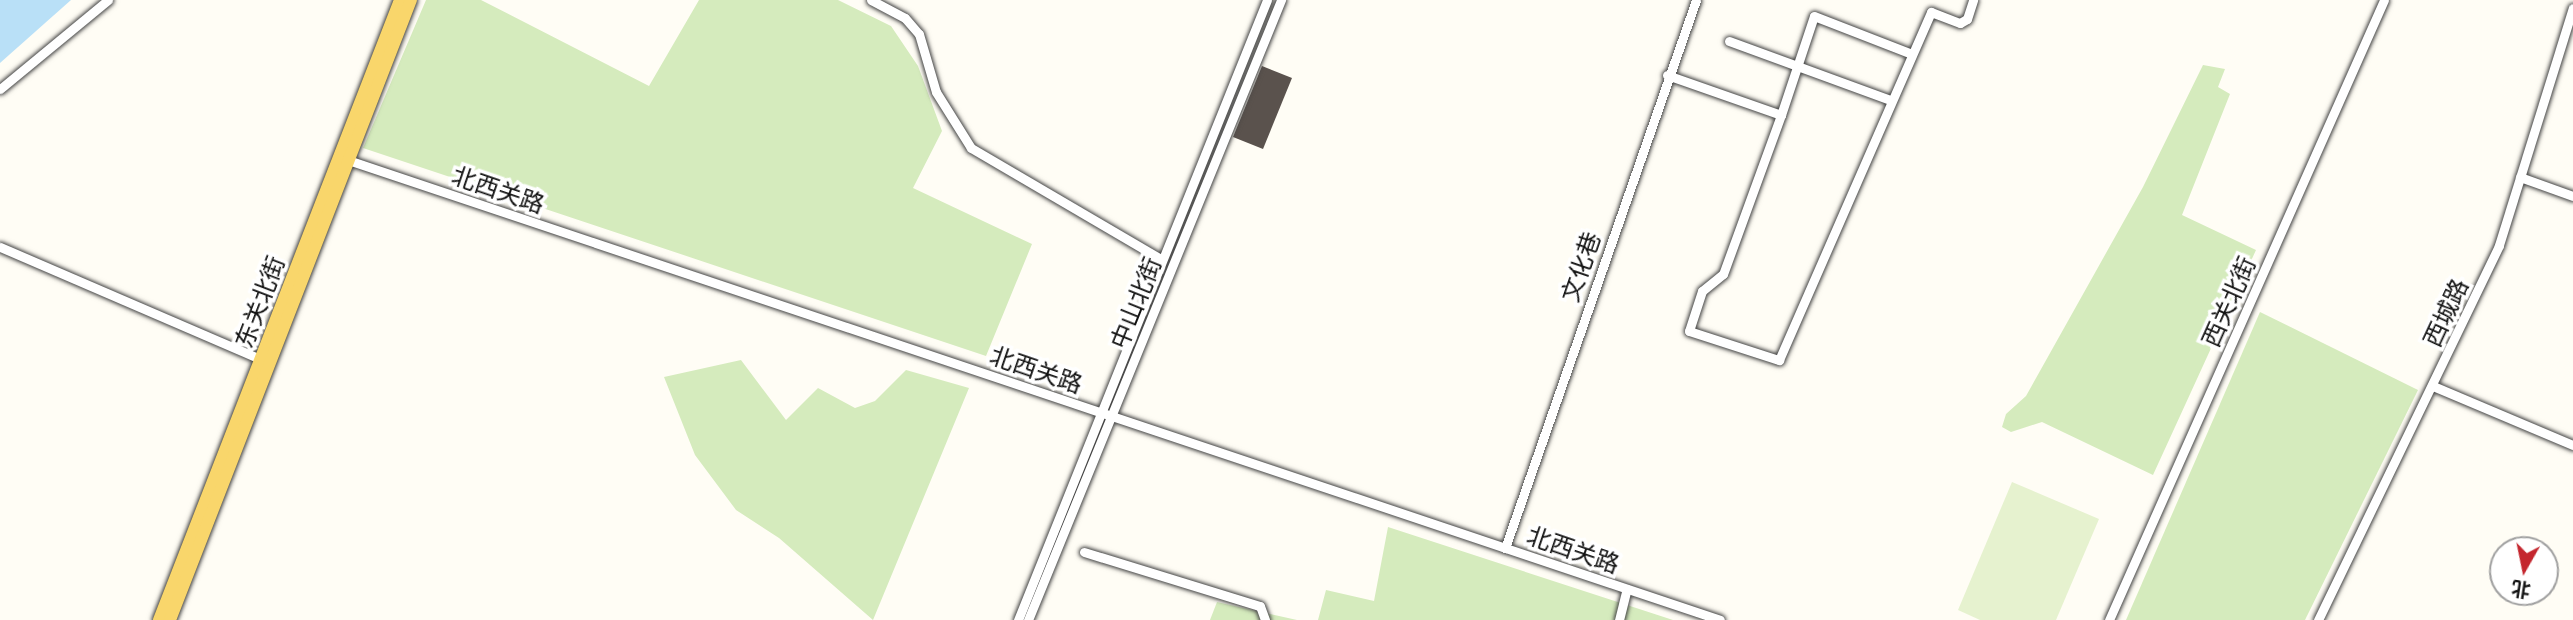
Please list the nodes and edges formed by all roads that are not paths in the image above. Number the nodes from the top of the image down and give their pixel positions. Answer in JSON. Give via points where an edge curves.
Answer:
{"nodes":[{"id":1,"x":108,"y":0,"type":"edge"},
{"id":2,"x":400,"y":0,"type":"edge"},
{"id":3,"x":411,"y":0,"type":"edge"},
{"id":4,"x":871,"y":0,"type":"edge"},
{"id":5,"x":1267,"y":0,"type":"edge"},
{"id":6,"x":1281,"y":0,"type":"edge"},
{"id":7,"x":1696,"y":0,"type":"edge"},
{"id":8,"x":1973,"y":0,"type":"edge"},
{"id":9,"x":2384,"y":0,"type":"edge"},
{"id":10,"x":2573,"y":8,"type":"edge"},
{"id":11,"x":1729,"y":41,"type":"dead end"},
{"id":12,"x":1912,"y":54,"type":"junction"},
{"id":13,"x":1798,"y":66,"type":"junction"},
{"id":14,"x":1667,"y":75,"type":"junction"},
{"id":15,"x":0,"y":89,"type":"edge"},
{"id":16,"x":1890,"y":100,"type":"junction"},
{"id":17,"x":1782,"y":115,"type":"junction"},
{"id":18,"x":344,"y":158,"type":"junction"},
{"id":19,"x":2520,"y":177,"type":"junction"},
{"id":20,"x":2573,"y":195,"type":"edge"},
{"id":21,"x":0,"y":247,"type":"edge"},
{"id":22,"x":1161,"y":259,"type":"junction"},
{"id":23,"x":265,"y":361,"type":"junction"},
{"id":24,"x":2433,"y":386,"type":"junction"},
{"id":25,"x":1106,"y":414,"type":"junction"},
{"id":26,"x":2573,"y":445,"type":"edge"},
{"id":27,"x":1505,"y":548,"type":"junction"},
{"id":28,"x":1084,"y":552,"type":"dead end"},
{"id":29,"x":1627,"y":589,"type":"junction"},
{"id":30,"x":159,"y":620,"type":"edge"},
{"id":31,"x":170,"y":620,"type":"edge"},
{"id":32,"x":1018,"y":620,"type":"edge"},
{"id":33,"x":1028,"y":620,"type":"edge"},
{"id":34,"x":1265,"y":620,"type":"edge"},
{"id":35,"x":1619,"y":620,"type":"edge"},
{"id":36,"x":1720,"y":620,"type":"edge"},
{"id":37,"x":2109,"y":620,"type":"edge"},
{"id":38,"x":2318,"y":620,"type":"edge"}],
"edges":[{"from":1,"to":15,"type":"street"},
{"from":2,"to":18,"type":"main road","name":"东关北街"},
{"from":3,"to":18,"type":"main road","name":"东关北街"},
{"from":4,"to":22,"type":"street","via":[[905,18],[919,34],[936,93],[971,148]]},
{"from":5,"to":22,"type":"street","name":"中山北街"},
{"from":6,"to":25,"type":"street","name":"中山北街"},
{"from":7,"to":14,"type":"street","name":"文化巷"},
{"from":8,"to":12,"type":"street","via":[[1967,19],[1960,23],[1931,12]]},
{"from":9,"to":37,"type":"street","name":"西关北街"},
{"from":10,"to":19,"type":"street","name":"西城路"},
{"from":11,"to":13,"type":"street"},
{"from":12,"to":13,"type":"street","via":[[1814,16]]},
{"from":12,"to":16,"type":"street"},
{"from":13,"to":16,"type":"street"},
{"from":13,"to":17,"type":"street"},
{"from":14,"to":17,"type":"street"},
{"from":14,"to":27,"type":"street","name":"文化巷"},
{"from":16,"to":17,"type":"street","via":[[1779,360],[1689,331],[1702,291],[1723,274]]},
{"from":18,"to":23,"type":"main road","name":"东关北街"},
{"from":18,"to":25,"type":"street","name":"北西关路"},
{"from":19,"to":20,"type":"street"},
{"from":19,"to":24,"type":"street","name":"西城路","via":[[2499,245]]},
{"from":21,"to":23,"type":"street"},
{"from":22,"to":25,"type":"street","name":"中山北街"},
{"from":23,"to":30,"type":"main road","name":"东关北街"},
{"from":23,"to":31,"type":"main road","name":"东关北街"},
{"from":24,"to":26,"type":"street"},
{"from":24,"to":38,"type":"street","name":"西城路"},
{"from":25,"to":27,"type":"street","name":"北西关路"},
{"from":25,"to":32,"type":"street","name":"中山北街"},
{"from":25,"to":33,"type":"street","name":"中山北街"},
{"from":27,"to":29,"type":"street","name":"北西关路"},
{"from":28,"to":34,"type":"street","via":[[1260,606]]},
{"from":29,"to":35,"type":"street"},
{"from":29,"to":36,"type":"street","name":"北西关路"}]}
